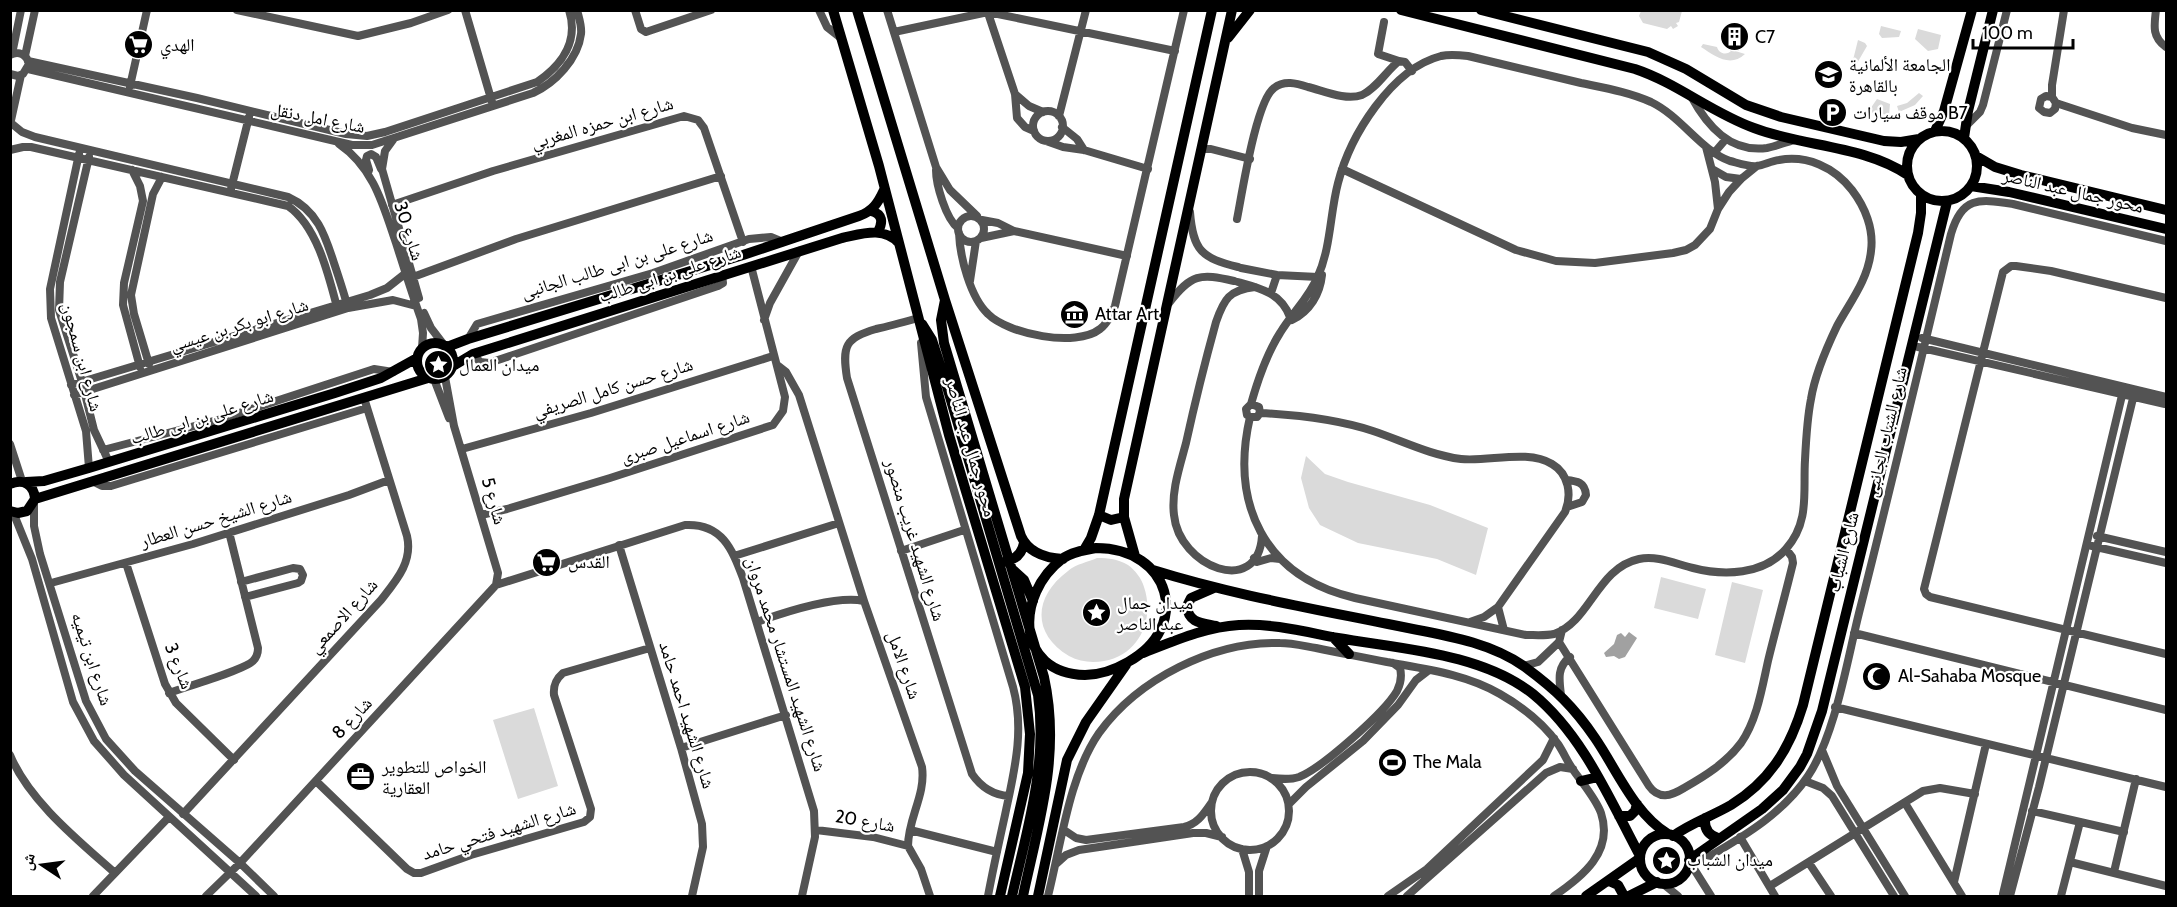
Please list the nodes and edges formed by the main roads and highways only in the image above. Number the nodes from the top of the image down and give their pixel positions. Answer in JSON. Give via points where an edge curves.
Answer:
{"nodes":[{"id":1,"x":833,"y":10,"type":"edge"},
{"id":2,"x":856,"y":10,"type":"edge"},
{"id":3,"x":1212,"y":10,"type":"edge"},
{"id":4,"x":1232,"y":10,"type":"edge"},
{"id":5,"x":1250,"y":10,"type":"edge"},
{"id":6,"x":1401,"y":10,"type":"edge"},
{"id":7,"x":1481,"y":10,"type":"edge"},
{"id":8,"x":1971,"y":10,"type":"edge"},
{"id":9,"x":1993,"y":10,"type":"edge"},
{"id":10,"x":1226,"y":41,"type":"junction"},
{"id":11,"x":1187,"y":120,"type":"junction"},
{"id":12,"x":1207,"y":124,"type":"junction"},
{"id":13,"x":1935,"y":131,"type":"junction"},
{"id":14,"x":1964,"y":138,"type":"junction"},
{"id":15,"x":1919,"y":140,"type":"junction"},
{"id":16,"x":1181,"y":148,"type":"junction"},
{"id":17,"x":1201,"y":149,"type":"junction"},
{"id":18,"x":1976,"y":156,"type":"junction"},
{"id":19,"x":1908,"y":175,"type":"junction"},
{"id":20,"x":1971,"y":186,"type":"junction"},
{"id":21,"x":884,"y":190,"type":"junction"},
{"id":22,"x":1921,"y":195,"type":"junction"},
{"id":23,"x":1947,"y":202,"type":"junction"},
{"id":24,"x":2166,"y":210,"type":"edge"},
{"id":25,"x":871,"y":211,"type":"junction"},
{"id":26,"x":2166,"y":229,"type":"edge"},
{"id":27,"x":878,"y":232,"type":"junction"},
{"id":28,"x":899,"y":243,"type":"junction"},
{"id":29,"x":945,"y":300,"type":"junction"},
{"id":30,"x":919,"y":323,"type":"junction"},
{"id":31,"x":468,"y":339,"type":"junction"},
{"id":32,"x":446,"y":346,"type":"junction"},
{"id":33,"x":420,"y":353,"type":"junction"},
{"id":34,"x":473,"y":354,"type":"junction"},
{"id":35,"x":453,"y":366,"type":"junction"},
{"id":36,"x":436,"y":378,"type":"junction"},
{"id":37,"x":24,"y":482,"type":"junction"},
{"id":38,"x":10,"y":484,"type":"edge"},
{"id":39,"x":34,"y":501,"type":"junction"},
{"id":40,"x":12,"y":511,"type":"edge"},
{"id":41,"x":1099,"y":515,"type":"junction"},
{"id":42,"x":1124,"y":517,"type":"junction"},
{"id":43,"x":1024,"y":543,"type":"junction"},
{"id":44,"x":1084,"y":550,"type":"junction"},
{"id":45,"x":1135,"y":556,"type":"junction"},
{"id":46,"x":986,"y":557,"type":"junction"},
{"id":47,"x":1063,"y":559,"type":"junction"},
{"id":48,"x":1153,"y":570,"type":"junction"},
{"id":49,"x":1214,"y":587,"type":"junction"},
{"id":50,"x":1034,"y":601,"type":"junction"},
{"id":51,"x":1221,"y":627,"type":"junction"},
{"id":52,"x":1333,"y":637,"type":"junction"},
{"id":53,"x":1035,"y":650,"type":"junction"},
{"id":54,"x":1143,"y":653,"type":"junction"},
{"id":55,"x":1349,"y":654,"type":"road end"},
{"id":56,"x":1127,"y":663,"type":"junction"},
{"id":57,"x":1025,"y":687,"type":"junction"},
{"id":58,"x":1803,"y":705,"type":"junction"},
{"id":59,"x":1822,"y":711,"type":"junction"},
{"id":60,"x":1598,"y":777,"type":"junction"},
{"id":61,"x":1581,"y":781,"type":"road end"},
{"id":62,"x":1637,"y":804,"type":"junction"},
{"id":63,"x":1619,"y":816,"type":"junction"},
{"id":64,"x":1705,"y":818,"type":"junction"},
{"id":65,"x":1671,"y":835,"type":"junction"},
{"id":66,"x":1718,"y":838,"type":"junction"},
{"id":67,"x":1640,"y":857,"type":"junction"},
{"id":68,"x":1693,"y":858,"type":"junction"},
{"id":69,"x":1609,"y":881,"type":"junction"},
{"id":70,"x":1659,"y":883,"type":"junction"},
{"id":71,"x":1644,"y":893,"type":"edge"},
{"id":72,"x":1000,"y":897,"type":"edge"},
{"id":73,"x":1012,"y":897,"type":"edge"},
{"id":74,"x":1023,"y":897,"type":"edge"},
{"id":75,"x":1038,"y":897,"type":"edge"},
{"id":76,"x":1586,"y":897,"type":"edge"},
{"id":77,"x":1624,"y":897,"type":"edge"},
{"id":78,"x":1629,"y":897,"type":"edge"}],
"edges":[{"from":1,"to":21,"type":"main road","name":"محور جمال عبد الناصر"},
{"from":2,"to":29,"type":"main road","name":"محور جمال عبد الناصر"},
{"from":3,"to":11,"type":"main road"},
{"from":4,"to":10,"type":"main road"},
{"from":5,"to":10,"type":"main road"},
{"from":6,"to":19,"type":"main road","via":[[1635,69],[1755,129],[1880,160]]},
{"from":7,"to":15,"type":"main road","via":[[1648,52],[1686,69],[1746,105],[1781,117],[1884,141]]},
{"from":8,"to":13,"type":"main road"},
{"from":9,"to":14,"type":"main road"},
{"from":10,"to":12,"type":"main road"},
{"from":11,"to":12,"type":"main road","via":[[1196,125]]},
{"from":11,"to":16,"type":"main road"},
{"from":12,"to":17,"type":"main road"},
{"from":13,"to":14,"type":"main road"},
{"from":13,"to":15,"type":"main road"},
{"from":14,"to":18,"type":"main road"},
{"from":15,"to":19,"type":"main road","via":[[1908,156]]},
{"from":16,"to":17,"type":"main road"},
{"from":16,"to":41,"type":"main road"},
{"from":17,"to":42,"type":"main road","via":[[1124,499]]},
{"from":18,"to":20,"type":"main road","via":[[1978,167]]},
{"from":18,"to":24,"type":"main road","name":"محور جمال عبد الناصر","via":[[2021,175]]},
{"from":19,"to":22,"type":"main road"},
{"from":20,"to":23,"type":"main road"},
{"from":20,"to":26,"type":"main road","name":"محور جمال عبد الناصر"},
{"from":21,"to":25,"type":"main road"},
{"from":21,"to":28,"type":"main road","name":"محور جمال عبد الناصر"},
{"from":22,"to":23,"type":"main road"},
{"from":22,"to":58,"type":"main road","name":"شارع الشباب","via":[[1918,233]]},
{"from":23,"to":59,"type":"main road","name":"شارع الشباب","via":[[1916,343]]},
{"from":25,"to":27,"type":"main road","via":[[882,219]]},
{"from":25,"to":31,"type":"main road","name":"شارع على بن ابى طالب","via":[[783,242],[701,262],[529,314]]},
{"from":27,"to":28,"type":"main road"},
{"from":27,"to":34,"type":"main road","name":"شارع على بن ابى طالب","via":[[798,251]]},
{"from":28,"to":30,"type":"main road","name":"محور جمال عبد الناصر"},
{"from":29,"to":43,"type":"main road","name":"محور جمال عبد الناصر"},
{"from":29,"to":74,"type":"main road","via":[[941,320],[944,343],[1044,677],[1050,710],[1049,769]]},
{"from":30,"to":46,"type":"main road","name":"محور جمال عبد الناصر"},
{"from":30,"to":73,"type":"main road","via":[[934,346],[1038,695],[1040,760]]},
{"from":31,"to":32,"type":"main road","name":"شارع على بن ابى طالب"},
{"from":31,"to":34,"type":"main road"},
{"from":32,"to":33,"type":"main road","via":[[433,343]]},
{"from":32,"to":35,"type":"main road","via":[[452,353]]},
{"from":33,"to":36,"type":"main road","via":[[419,370]]},
{"from":33,"to":37,"type":"main road","name":"شارع على بن ابى طالب","via":[[393,372],[193,431],[89,468],[44,481]]},
{"from":34,"to":35,"type":"main road","name":"شارع على بن ابى طالب"},
{"from":35,"to":36,"type":"main road"},
{"from":36,"to":39,"type":"main road","name":"شارع على بن ابى طالب","via":[[366,403]]},
{"from":37,"to":38,"type":"main road","name":"شارع على بن ابى طالب"},
{"from":37,"to":39,"type":"main road","via":[[34,491]]},
{"from":39,"to":40,"type":"main road","name":"شارع على بن ابى طالب","via":[[27,511]]},
{"from":41,"to":42,"type":"main road","via":[[1111,520]]},
{"from":41,"to":44,"type":"main road"},
{"from":42,"to":45,"type":"main road"},
{"from":43,"to":46,"type":"main road","via":[[1019,554],[1009,561]]},
{"from":43,"to":47,"type":"main road","via":[[1043,556]]},
{"from":44,"to":45,"type":"main road","via":[[1114,549]]},
{"from":44,"to":47,"type":"main road"},
{"from":45,"to":48,"type":"main road"},
{"from":46,"to":50,"type":"main road","via":[[1018,574]]},
{"from":46,"to":57,"type":"main road","name":"محور جمال عبد الناصر"},
{"from":47,"to":50,"type":"main road","via":[[1043,581]]},
{"from":48,"to":49,"type":"main road"},
{"from":48,"to":54,"type":"main road","via":[[1164,592],[1165,614],[1158,636]]},
{"from":49,"to":51,"type":"main road","via":[[1191,598],[1187,611],[1192,620]]},
{"from":49,"to":62,"type":"main road","via":[[1453,638],[1503,653],[1561,694]]},
{"from":50,"to":53,"type":"main road","via":[[1028,629]]},
{"from":51,"to":52,"type":"main road","via":[[1260,625]]},
{"from":51,"to":54,"type":"main road"},
{"from":52,"to":55,"type":"main road"},
{"from":52,"to":60,"type":"main road","via":[[1448,657],[1512,680],[1560,721]]},
{"from":53,"to":56,"type":"main road","via":[[1050,665],[1078,674],[1102,673]]},
{"from":53,"to":57,"type":"main road","via":[[1034,668]]},
{"from":54,"to":56,"type":"main road"},
{"from":56,"to":75,"type":"main road","via":[[1086,722],[1067,760]]},
{"from":57,"to":72,"type":"main road","name":"محور جمال عبد الناصر","via":[[1030,734],[1028,773]]},
{"from":58,"to":59,"type":"main road"},
{"from":58,"to":64,"type":"main road","name":"شارع الشباب","via":[[1789,744],[1766,778],[1731,805]]},
{"from":59,"to":66,"type":"main road","name":"شارع الشباب","via":[[1807,754],[1783,790]]},
{"from":60,"to":61,"type":"main road"},
{"from":60,"to":63,"type":"main road"},
{"from":62,"to":63,"type":"main road","via":[[1630,816]]},
{"from":62,"to":65,"type":"main road"},
{"from":63,"to":67,"type":"main road"},
{"from":64,"to":65,"type":"main road","name":"شارع الشباب"},
{"from":64,"to":66,"type":"main road","via":[[1706,829]]},
{"from":65,"to":67,"type":"main road","via":[[1648,841]]},
{"from":65,"to":68,"type":"main road","via":[[1685,845]]},
{"from":66,"to":68,"type":"main road","name":"شارع الشباب"},
{"from":67,"to":69,"type":"main road"},
{"from":67,"to":70,"type":"main road","via":[[1645,873]]},
{"from":68,"to":70,"type":"main road","via":[[1681,878]]},
{"from":69,"to":76,"type":"main road"},
{"from":69,"to":77,"type":"main road","via":[[1618,885]]},
{"from":70,"to":71,"type":"main road"},
{"from":71,"to":78,"type":"main road"}]}
